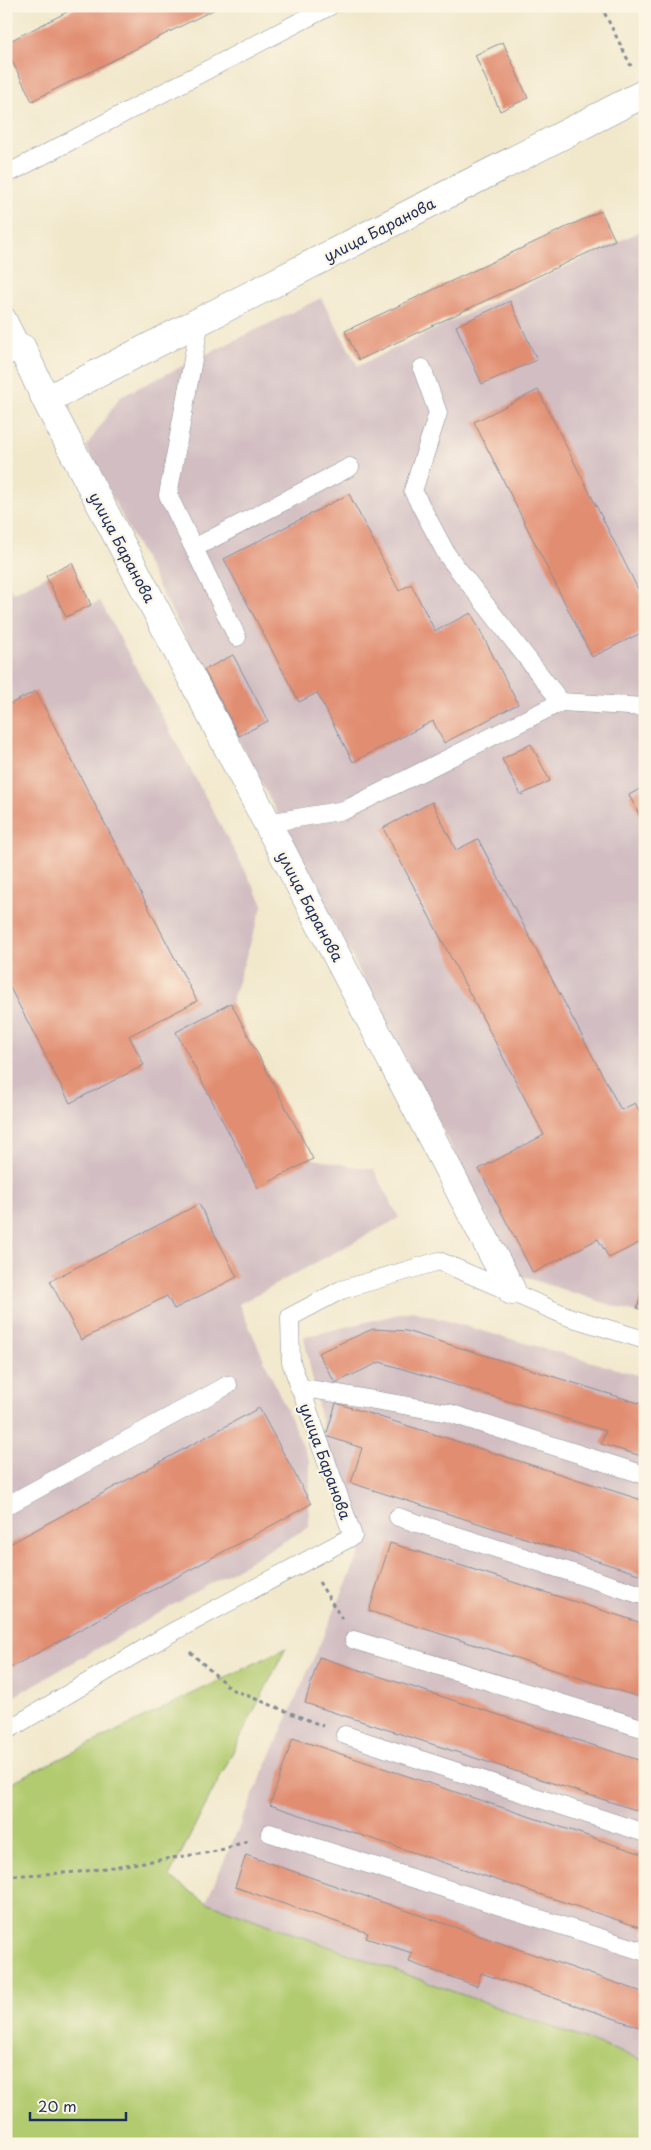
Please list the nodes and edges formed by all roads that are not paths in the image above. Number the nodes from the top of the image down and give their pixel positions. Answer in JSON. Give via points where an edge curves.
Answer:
{"nodes":[{"id":1,"x":330,"y":6,"type":"edge"},
{"id":2,"x":645,"y":93,"type":"edge"},
{"id":3,"x":6,"y":174,"type":"edge"},
{"id":4,"x":6,"y":316,"type":"edge"},
{"id":5,"x":200,"y":321,"type":"junction"},
{"id":6,"x":14,"y":353,"type":"edge"},
{"id":7,"x":422,"y":368,"type":"dead end"},
{"id":8,"x":46,"y":400,"type":"junction"},
{"id":9,"x":350,"y":467,"type":"dead end"},
{"id":10,"x":194,"y":548,"type":"junction"},
{"id":11,"x":237,"y":637,"type":"dead end"},
{"id":12,"x":561,"y":702,"type":"junction"},
{"id":13,"x":645,"y":707,"type":"edge"},
{"id":14,"x":267,"y":823,"type":"junction"},
{"id":15,"x":512,"y":1291,"type":"junction"},
{"id":16,"x":645,"y":1340,"type":"edge"},
{"id":17,"x":228,"y":1385,"type":"dead end"},
{"id":18,"x":299,"y":1387,"type":"junction"},
{"id":19,"x":645,"y":1475,"type":"edge"},
{"id":20,"x":6,"y":1506,"type":"edge"},
{"id":21,"x":398,"y":1517,"type":"dead end"},
{"id":22,"x":645,"y":1596,"type":"edge"},
{"id":23,"x":354,"y":1640,"type":"road end"},
{"id":24,"x":645,"y":1729,"type":"edge"},
{"id":25,"x":6,"y":1730,"type":"edge"},
{"id":26,"x":345,"y":1735,"type":"road end"},
{"id":27,"x":270,"y":1833,"type":"road end"},
{"id":28,"x":645,"y":1833,"type":"edge"},
{"id":29,"x":645,"y":1952,"type":"edge"}],
"edges":[{"from":1,"to":3,"type":"lane"},
{"from":2,"to":5,"type":"street","name":"улица Баранова"},
{"from":4,"to":6,"type":"lane"},
{"from":5,"to":8,"type":"street","name":"улица Баранова"},
{"from":5,"to":10,"type":"lane","via":[[168,496]]},
{"from":6,"to":8,"type":"street"},
{"from":7,"to":12,"type":"lane","via":[[438,413],[413,491],[448,555]]},
{"from":8,"to":14,"type":"street","name":"улица Баранова"},
{"from":9,"to":10,"type":"lane"},
{"from":10,"to":11,"type":"lane"},
{"from":12,"to":13,"type":"lane"},
{"from":12,"to":14,"type":"lane","via":[[346,810]]},
{"from":14,"to":15,"type":"street","name":"улица Баранова"},
{"from":15,"to":16,"type":"lane","name":"улица Баранова","via":[[569,1317]]},
{"from":15,"to":18,"type":"lane","name":"улица Баранова","via":[[439,1261],[341,1290],[290,1317],[291,1362]]},
{"from":17,"to":20,"type":"lane"},
{"from":18,"to":19,"type":"lane","via":[[449,1413]]},
{"from":18,"to":25,"type":"lane","name":"улица Баранова","via":[[353,1536],[169,1634]]},
{"from":21,"to":22,"type":"lane"},
{"from":23,"to":24,"type":"lane"},
{"from":26,"to":28,"type":"lane"},
{"from":27,"to":29,"type":"lane"}]}
